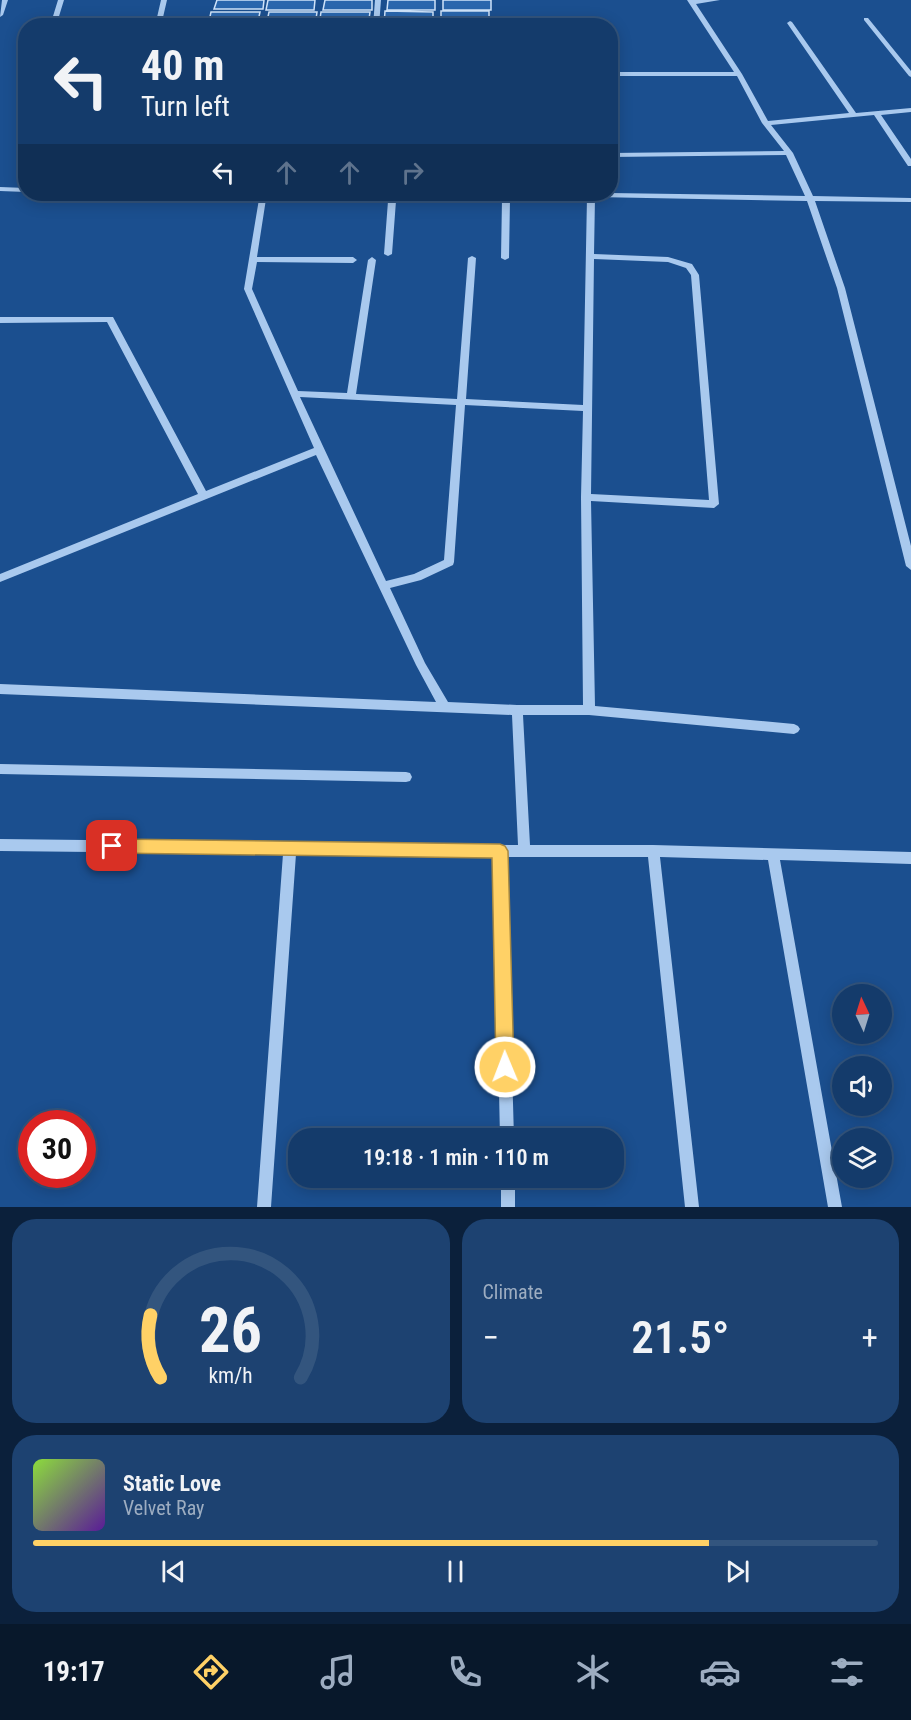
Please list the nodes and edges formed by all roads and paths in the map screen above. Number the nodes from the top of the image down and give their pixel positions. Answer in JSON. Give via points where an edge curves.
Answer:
{"nodes":[{"id":1,"x":5,"y":0,"type":"edge"},
{"id":2,"x":61,"y":0,"type":"edge"},
{"id":3,"x":164,"y":0,"type":"edge"},
{"id":4,"x":378,"y":0,"type":"edge"},
{"id":5,"x":717,"y":0,"type":"edge"},
{"id":6,"x":691,"y":1,"type":"edge"},
{"id":7,"x":0,"y":15,"type":"edge"},
{"id":8,"x":55,"y":18,"type":"edge"},
{"id":9,"x":160,"y":18,"type":"edge"},
{"id":10,"x":377,"y":18,"type":"edge"},
{"id":11,"x":866,"y":19,"type":"dead end"},
{"id":12,"x":790,"y":23,"type":"dead end"},
{"id":13,"x":618,"y":74,"type":"edge"},
{"id":14,"x":739,"y":74,"type":"junction"},
{"id":15,"x":911,"y":75,"type":"edge"},
{"id":16,"x":911,"y":110,"type":"edge"},
{"id":17,"x":876,"y":113,"type":"junction"},
{"id":18,"x":854,"y":115,"type":"junction"},
{"id":19,"x":766,"y":123,"type":"junction"},
{"id":20,"x":789,"y":153,"type":"junction"},
{"id":21,"x":618,"y":155,"type":"edge"},
{"id":22,"x":911,"y":164,"type":"edge"},
{"id":23,"x":0,"y":189,"type":"edge"},
{"id":24,"x":18,"y":190,"type":"edge"},
{"id":25,"x":618,"y":196,"type":"edge"},
{"id":26,"x":811,"y":200,"type":"junction"},
{"id":27,"x":911,"y":200,"type":"edge"},
{"id":28,"x":262,"y":201,"type":"edge"},
{"id":29,"x":392,"y":201,"type":"edge"},
{"id":30,"x":506,"y":201,"type":"edge"},
{"id":31,"x":591,"y":201,"type":"edge"},
{"id":32,"x":388,"y":254,"type":"dead end"},
{"id":33,"x":590,"y":256,"type":"junction"},
{"id":34,"x":472,"y":258,"type":"dead end"},
{"id":35,"x":505,"y":258,"type":"dead end"},
{"id":36,"x":254,"y":259,"type":"junction"},
{"id":37,"x":353,"y":260,"type":"dead end"},
{"id":38,"x":372,"y":260,"type":"dead end"},
{"id":39,"x":0,"y":320,"type":"edge"},
{"id":40,"x":292,"y":394,"type":"junction"},
{"id":41,"x":351,"y":396,"type":"junction"},
{"id":42,"x":461,"y":403,"type":"junction"},
{"id":43,"x":588,"y":408,"type":"junction"},
{"id":44,"x":319,"y":450,"type":"junction"},
{"id":45,"x":204,"y":496,"type":"junction"},
{"id":46,"x":586,"y":497,"type":"junction"},
{"id":47,"x":911,"y":566,"type":"edge"},
{"id":48,"x":0,"y":578,"type":"edge"},
{"id":49,"x":383,"y":586,"type":"junction"},
{"id":50,"x":0,"y":689,"type":"edge"},
{"id":51,"x":445,"y":707,"type":"junction"},
{"id":52,"x":517,"y":710,"type":"junction"},
{"id":53,"x":589,"y":710,"type":"junction"},
{"id":54,"x":794,"y":729,"type":"dead end"},
{"id":55,"x":0,"y":769,"type":"edge"},
{"id":56,"x":406,"y":777,"type":"dead end"},
{"id":57,"x":0,"y":845,"type":"edge"},
{"id":58,"x":290,"y":849,"type":"junction"},
{"id":59,"x":500,"y":851,"type":"junction"},
{"id":60,"x":653,"y":851,"type":"junction"},
{"id":61,"x":524,"y":852,"type":"junction"},
{"id":62,"x":773,"y":854,"type":"junction"},
{"id":63,"x":911,"y":858,"type":"edge"},
{"id":64,"x":507,"y":1128,"type":"edge"},
{"id":65,"x":508,"y":1188,"type":"edge"},
{"id":66,"x":264,"y":1207,"type":"edge"},
{"id":67,"x":508,"y":1207,"type":"edge"},
{"id":68,"x":692,"y":1207,"type":"edge"},
{"id":69,"x":836,"y":1207,"type":"edge"}],
"edges":[{"from":1,"to":7,"type":"street"},
{"from":2,"to":8,"type":"street"},
{"from":3,"to":9,"type":"street"},
{"from":4,"to":10,"type":"street"},
{"from":5,"to":6,"type":"street"},
{"from":6,"to":14,"type":"street"},
{"from":11,"to":15,"type":"street"},
{"from":12,"to":18,"type":"street"},
{"from":13,"to":14,"type":"street"},
{"from":14,"to":19,"type":"street"},
{"from":16,"to":17,"type":"street"},
{"from":17,"to":18,"type":"street"},
{"from":17,"to":22,"type":"street"},
{"from":18,"to":19,"type":"street"},
{"from":19,"to":20,"type":"street"},
{"from":20,"to":21,"type":"street"},
{"from":20,"to":26,"type":"street"},
{"from":23,"to":24,"type":"street"},
{"from":25,"to":26,"type":"street"},
{"from":26,"to":27,"type":"street"},
{"from":26,"to":47,"type":"street","via":[[841,288]]},
{"from":28,"to":36,"type":"street"},
{"from":29,"to":32,"type":"street"},
{"from":30,"to":35,"type":"street"},
{"from":31,"to":33,"type":"street"},
{"from":33,"to":43,"type":"street"},
{"from":33,"to":46,"type":"street","via":[[668,260],[689,266],[695,275],[714,504]]},
{"from":34,"to":42,"type":"street"},
{"from":36,"to":37,"type":"street"},
{"from":36,"to":40,"type":"street","via":[[248,289]]},
{"from":38,"to":41,"type":"street"},
{"from":39,"to":45,"type":"street","via":[[110,319]]},
{"from":40,"to":41,"type":"street"},
{"from":40,"to":44,"type":"street"},
{"from":41,"to":42,"type":"street"},
{"from":42,"to":43,"type":"street"},
{"from":42,"to":49,"type":"street","via":[[450,562]]},
{"from":43,"to":46,"type":"street"},
{"from":44,"to":45,"type":"street"},
{"from":44,"to":49,"type":"street"},
{"from":45,"to":48,"type":"street"},
{"from":46,"to":53,"type":"street"},
{"from":49,"to":51,"type":"street"},
{"from":50,"to":51,"type":"street"},
{"from":51,"to":52,"type":"street"},
{"from":52,"to":53,"type":"street"},
{"from":52,"to":61,"type":"street"},
{"from":53,"to":54,"type":"street"},
{"from":55,"to":56,"type":"street"},
{"from":57,"to":58,"type":"street"},
{"from":58,"to":59,"type":"street"},
{"from":58,"to":66,"type":"street"},
{"from":59,"to":61,"type":"street"},
{"from":59,"to":64,"type":"street"},
{"from":60,"to":61,"type":"street"},
{"from":60,"to":62,"type":"street"},
{"from":60,"to":68,"type":"street"},
{"from":62,"to":63,"type":"street"},
{"from":62,"to":69,"type":"street"},
{"from":65,"to":67,"type":"street"}]}
